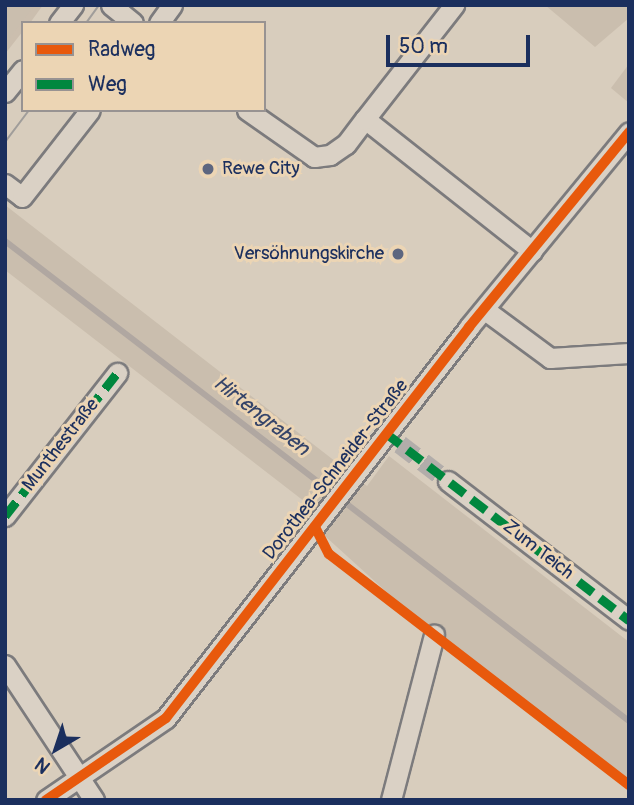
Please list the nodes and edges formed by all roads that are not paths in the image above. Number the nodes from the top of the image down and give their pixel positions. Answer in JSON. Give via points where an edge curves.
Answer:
{"nodes":[{"id":1,"x":73,"y":5,"type":"edge"},
{"id":2,"x":111,"y":5,"type":"edge"},
{"id":3,"x":172,"y":5,"type":"edge"},
{"id":4,"x":454,"y":5,"type":"edge"},
{"id":5,"x":61,"y":21,"type":"edge"},
{"id":6,"x":131,"y":21,"type":"edge"},
{"id":7,"x":160,"y":21,"type":"edge"},
{"id":8,"x":21,"y":72,"type":"edge"},
{"id":9,"x":5,"y":92,"type":"edge"},
{"id":10,"x":88,"y":112,"type":"edge"},
{"id":11,"x":250,"y":112,"type":"edge"},
{"id":12,"x":365,"y":119,"type":"junction"},
{"id":13,"x":629,"y":132,"type":"edge"},
{"id":14,"x":5,"y":184,"type":"edge"},
{"id":15,"x":532,"y":251,"type":"junction"},
{"id":16,"x":485,"y":310,"type":"junction"},
{"id":17,"x":629,"y":353,"type":"edge"},
{"id":18,"x":117,"y":373,"type":"dead end"},
{"id":19,"x":448,"y":481,"type":"tunnel mouth"},
{"id":20,"x":5,"y":516,"type":"edge"},
{"id":21,"x":626,"y":613,"type":"edge"},
{"id":22,"x":434,"y":635,"type":"dead end"},
{"id":23,"x":5,"y":665,"type":"edge"},
{"id":24,"x":80,"y":778,"type":"junction"},
{"id":25,"x":46,"y":800,"type":"edge"},
{"id":26,"x":94,"y":800,"type":"edge"},
{"id":27,"x":391,"y":800,"type":"edge"}],
"edges":[{"from":1,"to":5,"type":"street"},
{"from":2,"to":6,"type":"street"},
{"from":3,"to":7,"type":"street"},
{"from":4,"to":12,"type":"street"},
{"from":8,"to":9,"type":"street"},
{"from":10,"to":14,"type":"street","via":[[22,197]]},
{"from":11,"to":12,"type":"street","via":[[314,157],[330,155],[345,144]]},
{"from":12,"to":15,"type":"street"},
{"from":13,"to":15,"type":"street","name":"Dorothea-Schneider-Straße"},
{"from":15,"to":16,"type":"street","name":"Dorothea-Schneider-Straße"},
{"from":16,"to":17,"type":"street","via":[[550,358]]},
{"from":16,"to":24,"type":"street","name":"Dorothea-Schneider-Straße","via":[[393,439],[354,476],[166,718]]},
{"from":18,"to":20,"type":"street","name":"Munthestraße"},
{"from":19,"to":21,"type":"street","name":"Zum Teich"},
{"from":22,"to":27,"type":"street"},
{"from":23,"to":24,"type":"street"},
{"from":24,"to":25,"type":"street","name":"Dorothea-Schneider-Straße"},
{"from":24,"to":26,"type":"street"}]}
